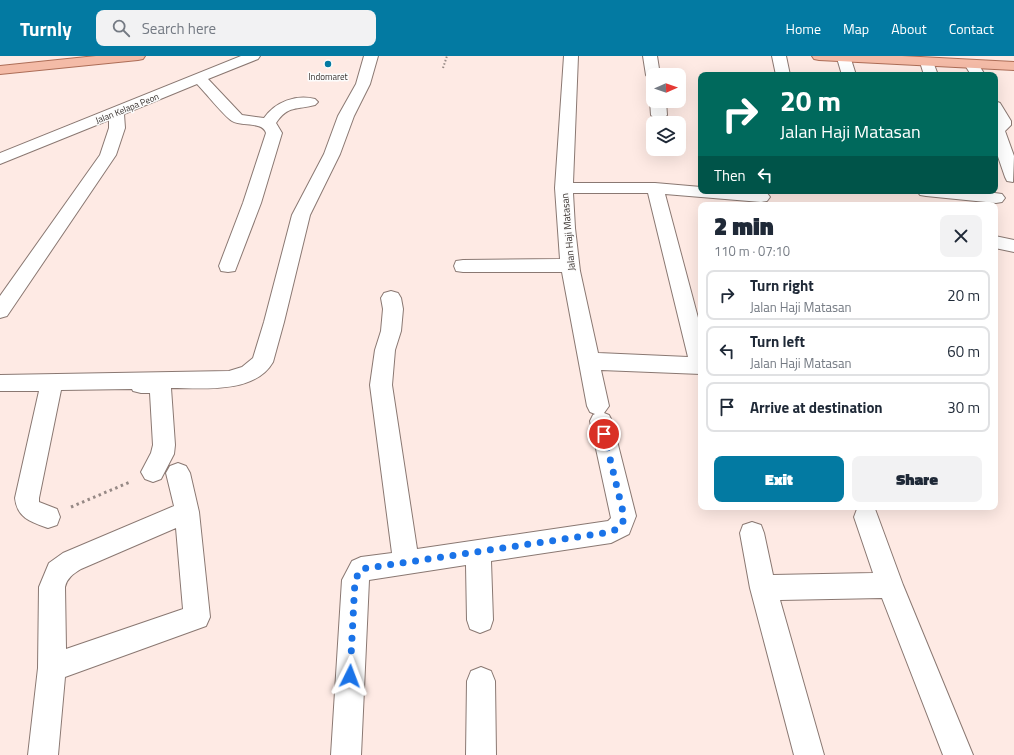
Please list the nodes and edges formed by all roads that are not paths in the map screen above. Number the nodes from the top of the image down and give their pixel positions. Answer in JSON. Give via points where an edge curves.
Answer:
{"nodes":[{"id":1,"x":138,"y":56,"type":"edge"},
{"id":2,"x":253,"y":56,"type":"edge"},
{"id":3,"x":370,"y":56,"type":"edge"},
{"id":4,"x":571,"y":56,"type":"edge"},
{"id":5,"x":650,"y":56,"type":"edge"},
{"id":6,"x":780,"y":56,"type":"edge"},
{"id":7,"x":819,"y":56,"type":"edge"},
{"id":8,"x":844,"y":58,"type":"junction"},
{"id":9,"x":1014,"y":66,"type":"edge"},
{"id":10,"x":652,"y":68,"type":"edge"},
{"id":11,"x":929,"y":69,"type":"edge"},
{"id":12,"x":0,"y":70,"type":"edge"},
{"id":13,"x":975,"y":70,"type":"edge"},
{"id":14,"x":783,"y":72,"type":"edge"},
{"id":15,"x":848,"y":72,"type":"edge"},
{"id":16,"x":200,"y":79,"type":"junction"},
{"id":17,"x":310,"y":102,"type":"dead end"},
{"id":18,"x":116,"y":112,"type":"junction"},
{"id":19,"x":998,"y":112,"type":"edge"},
{"id":20,"x":269,"y":123,"type":"junction"},
{"id":21,"x":998,"y":128,"type":"edge"},
{"id":22,"x":998,"y":134,"type":"edge"},
{"id":23,"x":0,"y":159,"type":"edge"},
{"id":24,"x":1013,"y":177,"type":"dead end"},
{"id":25,"x":564,"y":188,"type":"junction"},
{"id":26,"x":655,"y":188,"type":"junction"},
{"id":27,"x":698,"y":192,"type":"edge"},
{"id":28,"x":726,"y":194,"type":"edge"},
{"id":29,"x":956,"y":194,"type":"edge"},
{"id":30,"x":761,"y":197,"type":"dead end"},
{"id":31,"x":996,"y":198,"type":"dead end"},
{"id":32,"x":998,"y":243,"type":"edge"},
{"id":33,"x":1014,"y":246,"type":"edge"},
{"id":34,"x":570,"y":265,"type":"junction"},
{"id":35,"x":228,"y":266,"type":"dead end"},
{"id":36,"x":463,"y":266,"type":"dead end"},
{"id":37,"x":391,"y":298,"type":"dead end"},
{"id":38,"x":0,"y":311,"type":"edge"},
{"id":39,"x":698,"y":358,"type":"edge"},
{"id":40,"x":588,"y":361,"type":"junction"},
{"id":41,"x":698,"y":366,"type":"edge"},
{"id":42,"x":0,"y":383,"type":"edge"},
{"id":43,"x":50,"y":389,"type":"junction"},
{"id":44,"x":0,"y":390,"type":"edge"},
{"id":45,"x":153,"y":472,"type":"road end"},
{"id":46,"x":178,"y":473,"type":"dead end"},
{"id":47,"x":187,"y":512,"type":"junction"},
{"id":48,"x":48,"y":517,"type":"road end"},
{"id":49,"x":866,"y":517,"type":"dead end"},
{"id":50,"x":752,"y":533,"type":"dead end"},
{"id":51,"x":478,"y":552,"type":"junction"},
{"id":52,"x":406,"y":562,"type":"junction"},
{"id":53,"x":890,"y":585,"type":"junction"},
{"id":54,"x":763,"y":588,"type":"junction"},
{"id":55,"x":480,"y":620,"type":"dead end"},
{"id":56,"x":52,"y":668,"type":"junction"},
{"id":57,"x":481,"y":681,"type":"dead end"},
{"id":58,"x":43,"y":755,"type":"edge"},
{"id":59,"x":346,"y":755,"type":"edge"},
{"id":60,"x":481,"y":755,"type":"edge"},
{"id":61,"x":809,"y":755,"type":"edge"},
{"id":62,"x":958,"y":755,"type":"edge"}],
"edges":[{"from":1,"to":12,"type":"main road"},
{"from":2,"to":16,"type":"street","name":"Jalan Kelapa Peon"},
{"from":3,"to":42,"type":"street","via":[[363,84],[301,215],[274,322],[262,362],[256,368],[240,377],[229,379]]},
{"from":4,"to":25,"type":"street","name":"Jalan Haji Matasan"},
{"from":5,"to":10,"type":"street"},
{"from":6,"to":14,"type":"street"},
{"from":7,"to":8,"type":"main road"},
{"from":8,"to":11,"type":"main road"},
{"from":8,"to":15,"type":"street"},
{"from":9,"to":13,"type":"main road"},
{"from":11,"to":13,"type":"main road"},
{"from":16,"to":18,"type":"street","name":"Jalan Kelapa Peon"},
{"from":16,"to":20,"type":"street","via":[[238,118]]},
{"from":17,"to":20,"type":"street","via":[[280,108]]},
{"from":18,"to":23,"type":"street","name":"Jalan Kelapa Peon"},
{"from":18,"to":38,"type":"street","via":[[118,128],[108,155]]},
{"from":19,"to":21,"type":"street","via":[[1003,121],[1003,125]]},
{"from":20,"to":35,"type":"street","via":[[274,133],[252,203]]},
{"from":22,"to":24,"type":"street"},
{"from":25,"to":26,"type":"street"},
{"from":25,"to":34,"type":"street","name":"Jalan Haji Matasan"},
{"from":26,"to":27,"type":"street"},
{"from":26,"to":39,"type":"street"},
{"from":28,"to":30,"type":"street"},
{"from":29,"to":31,"type":"street"},
{"from":32,"to":33,"type":"street"},
{"from":34,"to":36,"type":"street"},
{"from":34,"to":40,"type":"street","name":"Jalan Haji Matasan"},
{"from":37,"to":52,"type":"street","via":[[391,331],[381,390]]},
{"from":40,"to":41,"type":"street"},
{"from":40,"to":51,"type":"street","name":"Jalan Haji Matasan","via":[[624,516],[623,523],[619,529],[611,532]]},
{"from":43,"to":44,"type":"street"},
{"from":43,"to":45,"type":"street","via":[[160,385],[164,445]]},
{"from":43,"to":48,"type":"street","via":[[27,498],[27,505],[31,510]]},
{"from":46,"to":47,"type":"street"},
{"from":47,"to":56,"type":"street","via":[[72,561],[58,570],[53,578],[52,588]]},
{"from":47,"to":56,"type":"street","via":[[197,617]]},
{"from":49,"to":53,"type":"street"},
{"from":50,"to":54,"type":"street"},
{"from":51,"to":52,"type":"street","name":"Jalan Haji Matasan"},
{"from":51,"to":55,"type":"street"},
{"from":52,"to":59,"type":"street","name":"Jalan Haji Matasan","via":[[361,569],[355,580]]},
{"from":53,"to":54,"type":"street"},
{"from":53,"to":62,"type":"street"},
{"from":54,"to":61,"type":"street"},
{"from":56,"to":58,"type":"street"},
{"from":57,"to":60,"type":"street"}]}
